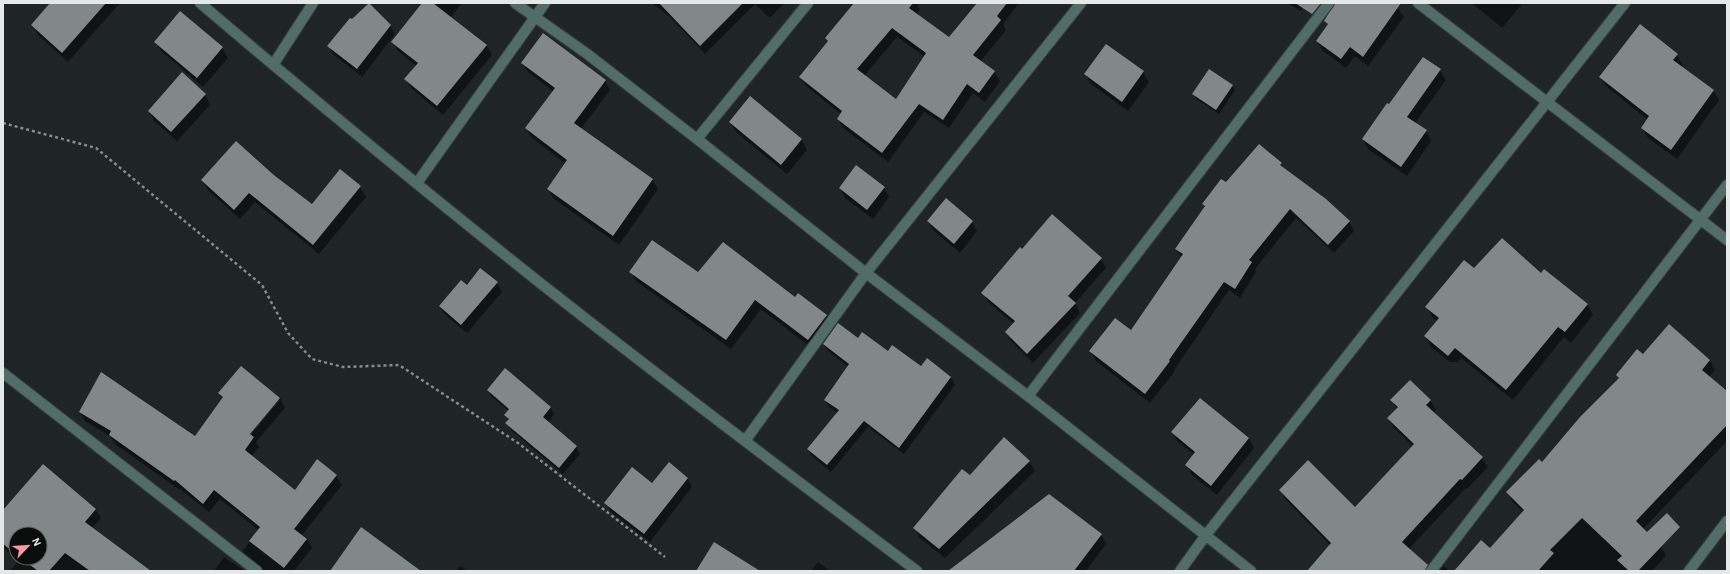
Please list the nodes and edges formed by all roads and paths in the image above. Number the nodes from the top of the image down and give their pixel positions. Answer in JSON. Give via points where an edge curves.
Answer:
{"nodes":[{"id":1,"x":200,"y":3,"type":"edge"},
{"id":2,"x":313,"y":3,"type":"edge"},
{"id":3,"x":515,"y":3,"type":"edge"},
{"id":4,"x":545,"y":3,"type":"edge"},
{"id":5,"x":808,"y":3,"type":"edge"},
{"id":6,"x":1081,"y":3,"type":"edge"},
{"id":7,"x":1329,"y":3,"type":"edge"},
{"id":8,"x":1418,"y":3,"type":"edge"},
{"id":9,"x":1625,"y":3,"type":"edge"},
{"id":10,"x":534,"y":17,"type":"junction"},
{"id":11,"x":273,"y":65,"type":"junction"},
{"id":12,"x":1546,"y":102,"type":"junction"},
{"id":13,"x":3,"y":123,"type":"edge"},
{"id":14,"x":697,"y":139,"type":"junction"},
{"id":15,"x":417,"y":183,"type":"junction"},
{"id":16,"x":1727,"y":185,"type":"edge"},
{"id":17,"x":1701,"y":221,"type":"junction"},
{"id":18,"x":1727,"y":240,"type":"edge"},
{"id":19,"x":866,"y":273,"type":"junction"},
{"id":20,"x":3,"y":373,"type":"edge"},
{"id":21,"x":1028,"y":396,"type":"junction"},
{"id":22,"x":745,"y":441,"type":"junction"},
{"id":23,"x":1727,"y":521,"type":"edge"},
{"id":24,"x":1206,"y":535,"type":"junction"},
{"id":25,"x":665,"y":557,"type":"dead end"},
{"id":26,"x":258,"y":571,"type":"edge"},
{"id":27,"x":917,"y":571,"type":"edge"},
{"id":28,"x":1180,"y":571,"type":"edge"},
{"id":29,"x":1251,"y":571,"type":"edge"},
{"id":30,"x":1431,"y":571,"type":"edge"},
{"id":31,"x":1689,"y":571,"type":"edge"}],
"edges":[{"from":1,"to":11,"type":"street"},
{"from":2,"to":11,"type":"street"},
{"from":3,"to":10,"type":"street"},
{"from":4,"to":10,"type":"street"},
{"from":5,"to":14,"type":"street"},
{"from":6,"to":19,"type":"street"},
{"from":7,"to":21,"type":"street"},
{"from":8,"to":12,"type":"street"},
{"from":9,"to":12,"type":"street"},
{"from":10,"to":14,"type":"street","via":[[586,53]]},
{"from":10,"to":15,"type":"street"},
{"from":11,"to":15,"type":"street"},
{"from":12,"to":17,"type":"street"},
{"from":12,"to":24,"type":"street"},
{"from":13,"to":25,"type":"path","via":[[96,148],[262,285],[288,333],[312,359],[343,367],[399,364],[518,443]]},
{"from":14,"to":19,"type":"street"},
{"from":15,"to":22,"type":"street"},
{"from":16,"to":17,"type":"street"},
{"from":17,"to":18,"type":"street"},
{"from":17,"to":30,"type":"street"},
{"from":19,"to":21,"type":"street"},
{"from":19,"to":22,"type":"street"},
{"from":20,"to":26,"type":"street"},
{"from":21,"to":24,"type":"street"},
{"from":22,"to":27,"type":"street"},
{"from":23,"to":31,"type":"street"},
{"from":24,"to":28,"type":"street"},
{"from":24,"to":29,"type":"street"}]}
